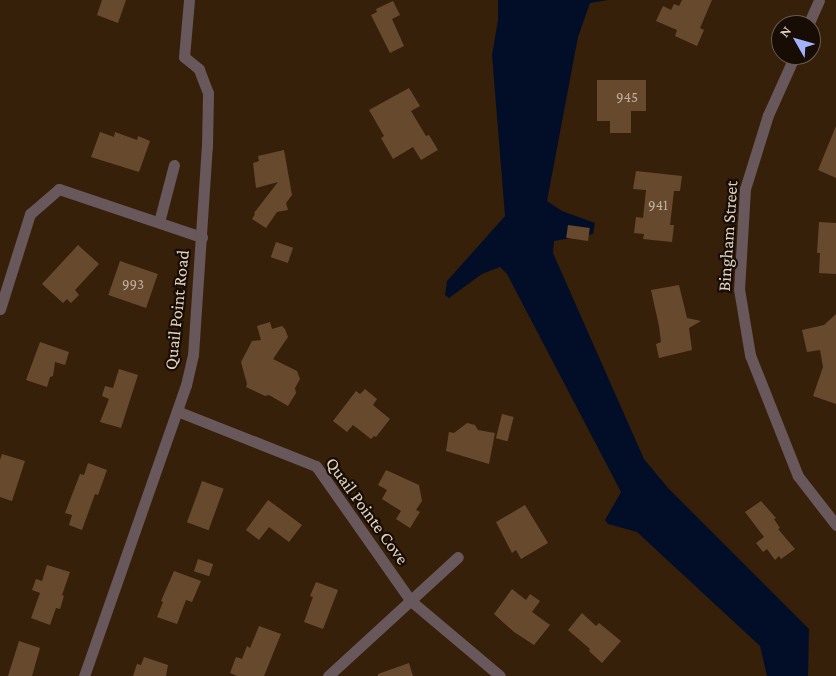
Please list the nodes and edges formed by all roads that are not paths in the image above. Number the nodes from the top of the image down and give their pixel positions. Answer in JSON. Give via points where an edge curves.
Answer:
{"nodes":[{"id":1,"x":189,"y":0,"type":"edge"},
{"id":2,"x":819,"y":0,"type":"edge"},
{"id":3,"x":812,"y":15,"type":"edge"},
{"id":4,"x":790,"y":65,"type":"edge"},
{"id":5,"x":174,"y":165,"type":"dead end"},
{"id":6,"x":159,"y":222,"type":"junction"},
{"id":7,"x":202,"y":237,"type":"junction"},
{"id":8,"x":0,"y":309,"type":"edge"},
{"id":9,"x":177,"y":411,"type":"junction"},
{"id":10,"x":836,"y":525,"type":"edge"},
{"id":11,"x":458,"y":557,"type":"dead end"},
{"id":12,"x":411,"y":601,"type":"junction"},
{"id":13,"x":84,"y":676,"type":"edge"},
{"id":14,"x":328,"y":676,"type":"edge"},
{"id":15,"x":500,"y":676,"type":"edge"}],
"edges":[{"from":1,"to":7,"type":"street","name":"Quail Point Road","via":[[184,57],[199,69],[208,93]]},
{"from":2,"to":3,"type":"street"},
{"from":4,"to":10,"type":"street","name":"Bingham Street","via":[[768,115],[745,189],[739,289],[750,355],[798,476]]},
{"from":5,"to":6,"type":"street"},
{"from":6,"to":7,"type":"street"},
{"from":6,"to":8,"type":"street","via":[[59,189],[30,214]]},
{"from":7,"to":9,"type":"street","name":"Quail Point Road","via":[[193,355]]},
{"from":9,"to":12,"type":"street","name":"Quail Pointe Cove","via":[[316,466]]},
{"from":9,"to":13,"type":"street","name":"Quail Point Road"},
{"from":11,"to":12,"type":"street"},
{"from":12,"to":14,"type":"street"},
{"from":12,"to":15,"type":"street","name":"Quail Pointe Cove"}]}
